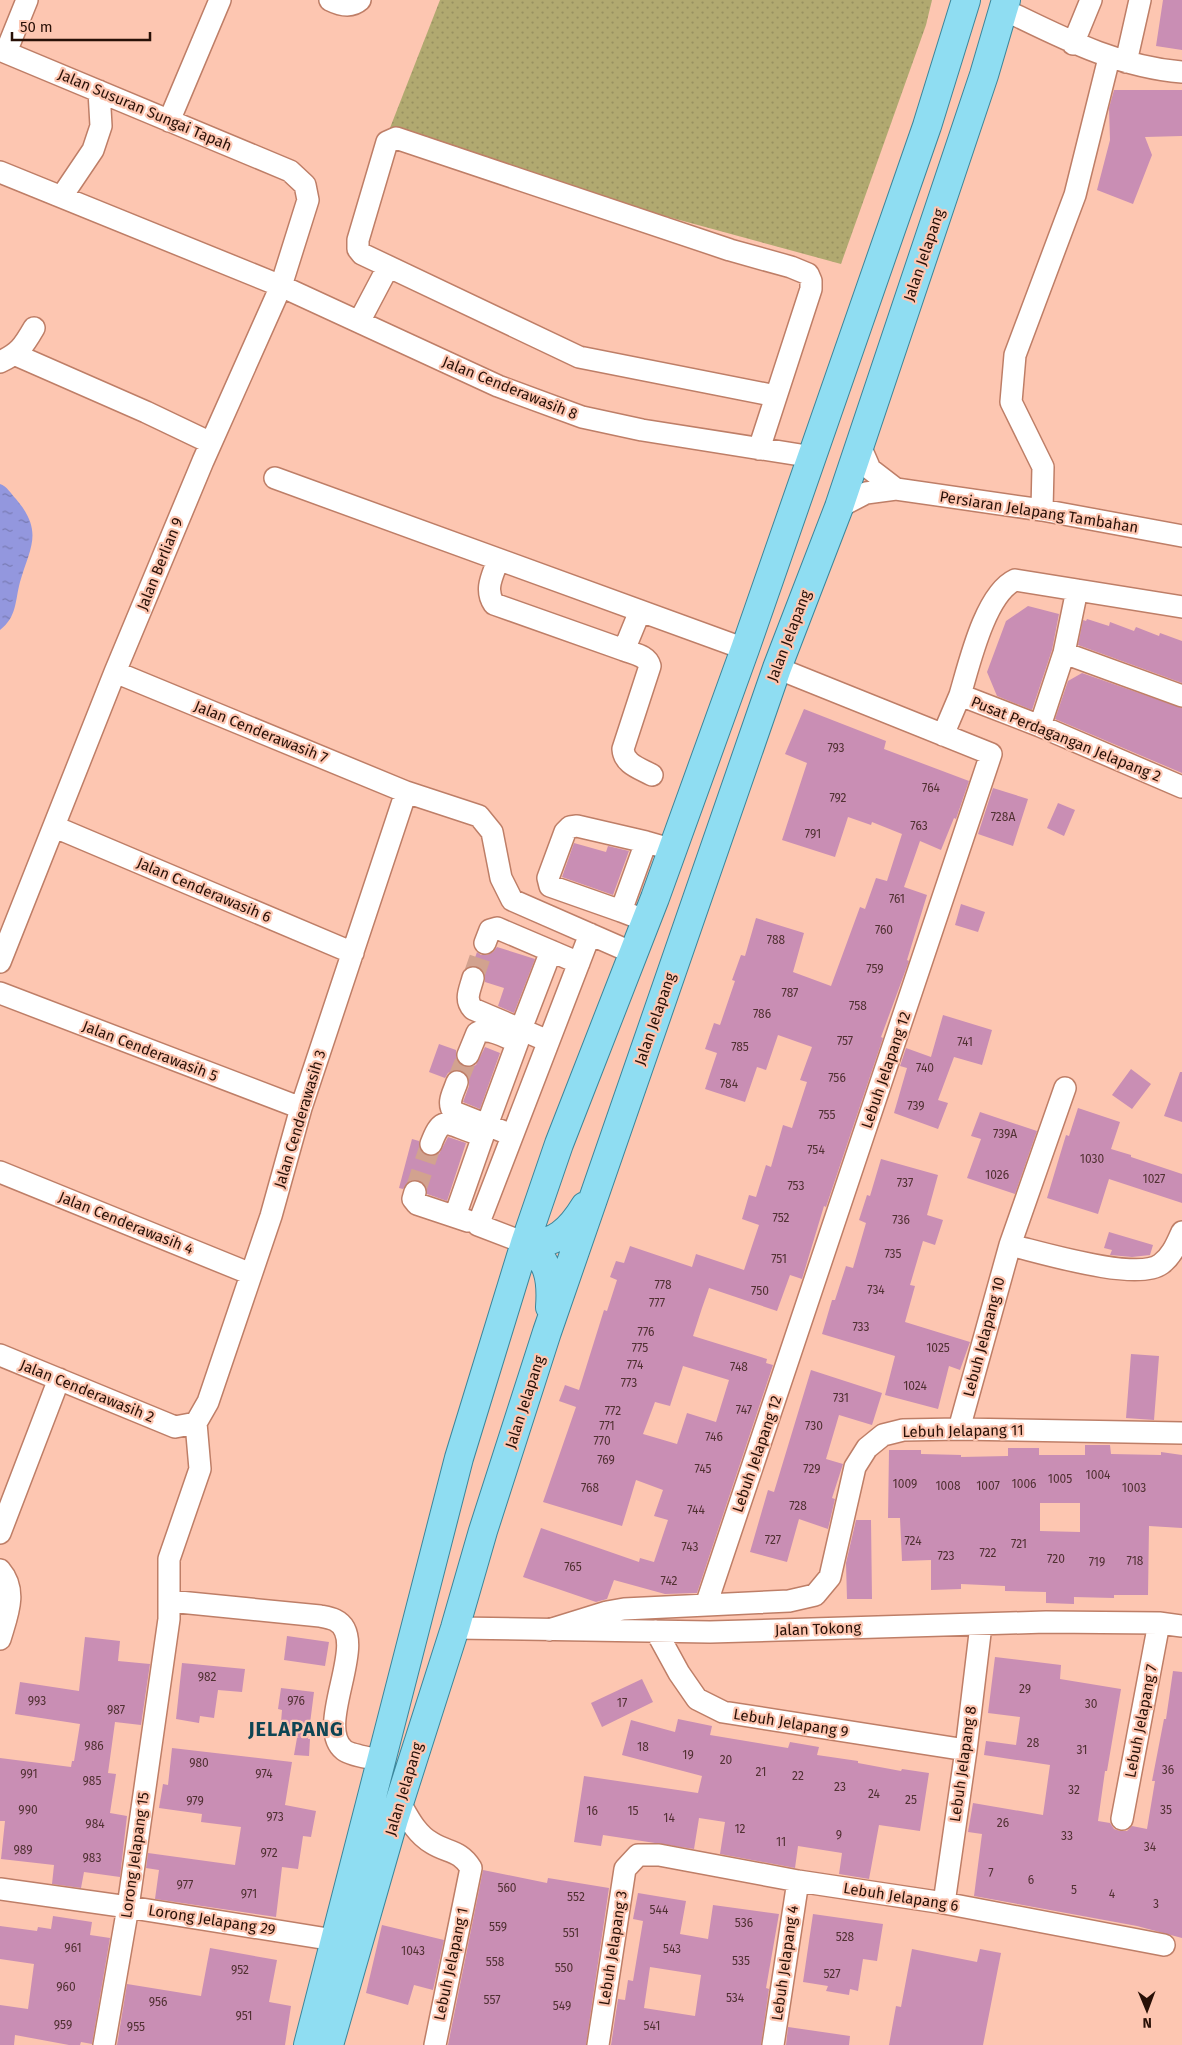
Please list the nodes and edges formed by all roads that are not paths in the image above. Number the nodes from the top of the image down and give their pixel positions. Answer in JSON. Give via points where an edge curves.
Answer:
{"nodes":[{"id":1,"x":27,"y":0,"type":"edge"},
{"id":2,"x":220,"y":0,"type":"edge"},
{"id":3,"x":330,"y":0,"type":"edge"},
{"id":4,"x":360,"y":0,"type":"edge"},
{"id":5,"x":966,"y":0,"type":"edge"},
{"id":6,"x":1091,"y":0,"type":"edge"},
{"id":7,"x":1140,"y":0,"type":"edge"},
{"id":8,"x":1005,"y":4,"type":"edge"},
{"id":9,"x":1073,"y":44,"type":"junction"},
{"id":10,"x":3,"y":51,"type":"edge"},
{"id":11,"x":1117,"y":60,"type":"junction"},
{"id":12,"x":1182,"y":72,"type":"edge"},
{"id":13,"x":99,"y":91,"type":"junction"},
{"id":14,"x":169,"y":121,"type":"junction"},
{"id":15,"x":290,"y":171,"type":"joint"},
{"id":16,"x":0,"y":172,"type":"edge"},
{"id":17,"x":62,"y":196,"type":"junction"},
{"id":18,"x":388,"y":268,"type":"junction"},
{"id":19,"x":281,"y":286,"type":"junction"},
{"id":20,"x":359,"y":322,"type":"junction"},
{"id":21,"x":34,"y":328,"type":"dead end"},
{"id":22,"x":8,"y":359,"type":"edge"},
{"id":23,"x":776,"y":396,"type":"junction"},
{"id":24,"x":211,"y":443,"type":"junction"},
{"id":25,"x":860,"y":446,"type":"junction"},
{"id":26,"x":760,"y":449,"type":"junction"},
{"id":27,"x":812,"y":457,"type":"junction"},
{"id":28,"x":275,"y":478,"type":"dead end"},
{"id":29,"x":896,"y":489,"type":"junction"},
{"id":30,"x":839,"y":507,"type":"junction"},
{"id":31,"x":1042,"y":510,"type":"junction"},
{"id":32,"x":1182,"y":536,"type":"edge"},
{"id":33,"x":498,"y":560,"type":"junction"},
{"id":34,"x":1076,"y":590,"type":"junction"},
{"id":35,"x":1182,"y":607,"type":"edge"},
{"id":36,"x":640,"y":611,"type":"junction"},
{"id":37,"x":745,"y":649,"type":"junction"},
{"id":38,"x":624,"y":650,"type":"junction"},
{"id":39,"x":1064,"y":653,"type":"junction"},
{"id":40,"x":777,"y":668,"type":"junction"},
{"id":41,"x":116,"y":672,"type":"junction"},
{"id":42,"x":960,"y":696,"type":"junction"},
{"id":43,"x":1182,"y":696,"type":"edge"},
{"id":44,"x":1040,"y":726,"type":"junction"},
{"id":45,"x":944,"y":734,"type":"junction"},
{"id":46,"x":652,"y":775,"type":"dead end"},
{"id":47,"x":1182,"y":787,"type":"edge"},
{"id":48,"x":406,"y":792,"type":"junction"},
{"id":49,"x":55,"y":828,"type":"junction"},
{"id":50,"x":646,"y":842,"type":"junction"},
{"id":51,"x":673,"y":848,"type":"junction"},
{"id":52,"x":621,"y":911,"type":"junction"},
{"id":53,"x":545,"y":915,"type":"junction"},
{"id":54,"x":646,"y":920,"type":"junction"},
{"id":55,"x":590,"y":934,"type":"junction"},
{"id":56,"x":485,"y":943,"type":"tunnel mouth"},
{"id":57,"x":542,"y":947,"type":"junction"},
{"id":58,"x":633,"y":952,"type":"junction"},
{"id":59,"x":353,"y":953,"type":"junction"},
{"id":60,"x":0,"y":962,"type":"edge"},
{"id":61,"x":579,"y":963,"type":"junction"},
{"id":62,"x":473,"y":978,"type":"tunnel mouth"},
{"id":63,"x":0,"y":993,"type":"edge"},
{"id":64,"x":519,"y":1035,"type":"junction"},
{"id":65,"x":546,"y":1046,"type":"junction"},
{"id":66,"x":468,"y":1055,"type":"tunnel mouth"},
{"id":67,"x":457,"y":1082,"type":"tunnel mouth"},
{"id":68,"x":1065,"y":1088,"type":"dead end"},
{"id":69,"x":301,"y":1108,"type":"junction"},
{"id":70,"x":485,"y":1130,"type":"junction"},
{"id":71,"x":510,"y":1140,"type":"junction"},
{"id":72,"x":431,"y":1144,"type":"tunnel mouth"},
{"id":73,"x":0,"y":1172,"type":"edge"},
{"id":74,"x":598,"y":1185,"type":"junction"},
{"id":75,"x":415,"y":1192,"type":"dead end"},
{"id":76,"x":456,"y":1216,"type":"junction"},
{"id":77,"x":478,"y":1224,"type":"junction"},
{"id":78,"x":1182,"y":1232,"type":"edge"},
{"id":79,"x":525,"y":1243,"type":"junction"},
{"id":80,"x":1010,"y":1245,"type":"junction"},
{"id":81,"x":251,"y":1274,"type":"junction"},
{"id":82,"x":547,"y":1332,"type":"junction"},
{"id":83,"x":0,"y":1355,"type":"edge"},
{"id":84,"x":59,"y":1379,"type":"junction"},
{"id":85,"x":196,"y":1422,"type":"junction"},
{"id":86,"x":959,"y":1429,"type":"junction"},
{"id":87,"x":1182,"y":1433,"type":"edge"},
{"id":88,"x":0,"y":1533,"type":"edge"},
{"id":89,"x":0,"y":1570,"type":"edge"},
{"id":90,"x":169,"y":1601,"type":"junction"},
{"id":91,"x":706,"y":1606,"type":"junction"},
{"id":92,"x":1160,"y":1623,"type":"junction"},
{"id":93,"x":981,"y":1625,"type":"junction"},
{"id":94,"x":1182,"y":1626,"type":"edge"},
{"id":95,"x":455,"y":1628,"type":"junction"},
{"id":96,"x":549,"y":1630,"type":"junction"},
{"id":97,"x":656,"y":1631,"type":"junction"},
{"id":98,"x":0,"y":1639,"type":"edge"},
{"id":99,"x":966,"y":1750,"type":"junction"},
{"id":100,"x":380,"y":1761,"type":"junction"},
{"id":101,"x":400,"y":1803,"type":"junction"},
{"id":102,"x":1122,"y":1819,"type":"dead end"},
{"id":103,"x":638,"y":1855,"type":"joint"},
{"id":104,"x":798,"y":1881,"type":"junction"},
{"id":105,"x":0,"y":1889,"type":"edge"},
{"id":106,"x":944,"y":1903,"type":"junction"},
{"id":107,"x":128,"y":1907,"type":"junction"},
{"id":108,"x":334,"y":1940,"type":"junction"},
{"id":109,"x":1164,"y":1945,"type":"dead end"},
{"id":110,"x":104,"y":2045,"type":"edge"},
{"id":111,"x":308,"y":2045,"type":"edge"},
{"id":112,"x":329,"y":2045,"type":"edge"},
{"id":113,"x":435,"y":2045,"type":"edge"},
{"id":114,"x":598,"y":2045,"type":"edge"},
{"id":115,"x":773,"y":2045,"type":"edge"}],
"edges":[{"from":1,"to":10,"type":"street"},
{"from":2,"to":14,"type":"street"},
{"from":3,"to":4,"type":"street","via":[[347,5]]},
{"from":5,"to":27,"type":"main road","name":"Jalan Jelapang","via":[[927,126]]},
{"from":6,"to":9,"type":"street"},
{"from":7,"to":11,"type":"street"},
{"from":8,"to":9,"type":"street"},
{"from":8,"to":25,"type":"main road","name":"Jalan Jelapang"},
{"from":9,"to":11,"type":"street"},
{"from":10,"to":13,"type":"street","name":"Jalan Susuran Sungai Tapah"},
{"from":11,"to":12,"type":"street"},
{"from":11,"to":31,"type":"street","via":[[1075,195],[1015,355],[1010,402],[1043,467]]},
{"from":13,"to":14,"type":"street","name":"Jalan Susuran Sungai Tapah"},
{"from":13,"to":17,"type":"street","via":[[101,126],[93,150]]},
{"from":14,"to":15,"type":"street","name":"Jalan Susuran Sungai Tapah"},
{"from":15,"to":19,"type":"street","name":"Jalan Berlian 9","via":[[305,185],[308,200]]},
{"from":16,"to":17,"type":"street","name":"Jalan Cenderawasih 8"},
{"from":17,"to":19,"type":"street","name":"Jalan Cenderawasih 8"},
{"from":18,"to":20,"type":"street"},
{"from":18,"to":23,"type":"street","via":[[579,356]]},
{"from":18,"to":23,"type":"street","via":[[362,254],[358,240],[387,142],[396,138],[808,274],[810,289]]},
{"from":19,"to":20,"type":"street","name":"Jalan Cenderawasih 8"},
{"from":19,"to":24,"type":"street","name":"Jalan Berlian 9"},
{"from":20,"to":26,"type":"street","name":"Jalan Cenderawasih 8","via":[[498,386],[582,417]]},
{"from":21,"to":22,"type":"street","via":[[23,347]]},
{"from":22,"to":24,"type":"street","via":[[146,412]]},
{"from":23,"to":26,"type":"street"},
{"from":24,"to":41,"type":"street","name":"Jalan Berlian 9"},
{"from":25,"to":29,"type":"street","name":"Persiaran Jelapang Tambahan","via":[[870,469]]},
{"from":25,"to":30,"type":"main road","name":"Jalan Jelapang"},
{"from":26,"to":27,"type":"street","name":"Jalan Cenderawasih 8"},
{"from":27,"to":37,"type":"main road","name":"Jalan Jelapang"},
{"from":28,"to":33,"type":"street"},
{"from":29,"to":30,"type":"street","name":"Persiaran Jelapang Tambahan","via":[[866,493]]},
{"from":29,"to":31,"type":"street","name":"Persiaran Jelapang Tambahan"},
{"from":30,"to":40,"type":"main road","name":"Jalan Jelapang"},
{"from":31,"to":32,"type":"street","name":"Persiaran Jelapang Tambahan"},
{"from":33,"to":36,"type":"street"},
{"from":33,"to":38,"type":"street","via":[[488,588],[494,604]]},
{"from":34,"to":35,"type":"street"},
{"from":34,"to":39,"type":"street"},
{"from":34,"to":42,"type":"street","name":"Pusat Perdagangan Jelapang 2","via":[[1015,580],[1007,583],[983,620]]},
{"from":36,"to":37,"type":"street"},
{"from":36,"to":38,"type":"street"},
{"from":37,"to":51,"type":"main road","name":"Jalan Jelapang"},
{"from":38,"to":46,"type":"street","via":[[644,657],[650,666],[623,756]]},
{"from":39,"to":43,"type":"street"},
{"from":39,"to":44,"type":"street"},
{"from":40,"to":45,"type":"street","name":"Lebuh Jelapang 12"},
{"from":40,"to":74,"type":"main road","name":"Jalan Jelapang"},
{"from":41,"to":48,"type":"street","name":"Jalan Cenderawasih 7"},
{"from":41,"to":49,"type":"street","name":"Jalan Berlian 9"},
{"from":42,"to":44,"type":"street","name":"Pusat Perdagangan Jelapang 2"},
{"from":42,"to":45,"type":"street"},
{"from":44,"to":47,"type":"street","name":"Pusat Perdagangan Jelapang 2"},
{"from":45,"to":91,"type":"street","name":"Lebuh Jelapang 12","via":[[991,754]]},
{"from":48,"to":53,"type":"street","name":"Jalan Cenderawasih 7","via":[[479,816],[492,832],[501,878],[512,900]]},
{"from":48,"to":59,"type":"street","name":"Jalan Cenderawasih 3"},
{"from":49,"to":59,"type":"street","name":"Jalan Cenderawasih 6"},
{"from":49,"to":60,"type":"street","name":"Jalan Berlian 9"},
{"from":50,"to":51,"type":"street"},
{"from":50,"to":52,"type":"street"},
{"from":50,"to":52,"type":"street","via":[[570,827],[565,832],[548,878],[550,886]]},
{"from":51,"to":54,"type":"main road","name":"Jalan Jelapang"},
{"from":52,"to":54,"type":"street"},
{"from":53,"to":55,"type":"street","name":"Jalan Cenderawasih 7"},
{"from":53,"to":57,"type":"street"},
{"from":54,"to":58,"type":"main road","name":"Jalan Jelapang"},
{"from":55,"to":58,"type":"street","name":"Jalan Cenderawasih 7"},
{"from":55,"to":61,"type":"street"},
{"from":56,"to":57,"type":"street","via":[[493,928]]},
{"from":57,"to":61,"type":"street"},
{"from":57,"to":64,"type":"street"},
{"from":58,"to":79,"type":"main road","name":"Jalan Jelapang","via":[[559,1144]]},
{"from":59,"to":69,"type":"street","name":"Jalan Cenderawasih 3"},
{"from":61,"to":65,"type":"street"},
{"from":62,"to":64,"type":"street","via":[[467,998],[473,1009]]},
{"from":63,"to":69,"type":"street","name":"Jalan Cenderawasih 5"},
{"from":64,"to":65,"type":"street"},
{"from":64,"to":66,"type":"street","via":[[480,1031]]},
{"from":64,"to":70,"type":"street"},
{"from":65,"to":71,"type":"street"},
{"from":67,"to":70,"type":"street","via":[[451,1108]]},
{"from":68,"to":80,"type":"street","name":"Lebuh Jelapang 10"},
{"from":69,"to":81,"type":"street","name":"Jalan Cenderawasih 3"},
{"from":70,"to":71,"type":"street"},
{"from":70,"to":72,"type":"street","via":[[441,1124]]},
{"from":70,"to":76,"type":"street"},
{"from":71,"to":77,"type":"street"},
{"from":73,"to":81,"type":"street","name":"Jalan Cenderawasih 4"},
{"from":74,"to":79,"type":"main road","via":[[577,1218],[559,1236],[537,1245]]},
{"from":74,"to":82,"type":"main road","name":"Jalan Jelapang"},
{"from":75,"to":76,"type":"street","via":[[413,1199],[417,1204]]},
{"from":76,"to":77,"type":"street"},
{"from":77,"to":79,"type":"street"},
{"from":78,"to":80,"type":"street","via":[[1176,1248],[1160,1265],[1136,1271],[1103,1267]]},
{"from":79,"to":82,"type":"main road","via":[[540,1256],[548,1272],[551,1293]]},
{"from":79,"to":100,"type":"main road","name":"Jalan Jelapang","via":[[459,1458]]},
{"from":80,"to":86,"type":"street","name":"Lebuh Jelapang 10"},
{"from":81,"to":85,"type":"street","name":"Jalan Cenderawasih 3","via":[[208,1402]]},
{"from":82,"to":95,"type":"main road","name":"Jalan Jelapang"},
{"from":83,"to":84,"type":"street","name":"Jalan Cenderawasih 2"},
{"from":84,"to":85,"type":"street","name":"Jalan Cenderawasih 2","via":[[175,1427]]},
{"from":84,"to":88,"type":"street"},
{"from":85,"to":90,"type":"street","name":"Lorong Jelapang 15","via":[[200,1468],[168,1559]]},
{"from":86,"to":87,"type":"street","name":"Lebuh Jelapang 11"},
{"from":86,"to":91,"type":"street","name":"Lebuh Jelapang 11","via":[[903,1430],[883,1435],[867,1448],[855,1468],[830,1577],[815,1595],[789,1601]]},
{"from":89,"to":98,"type":"street","via":[[7,1580],[10,1607]]},
{"from":90,"to":100,"type":"street","via":[[336,1620],[346,1629],[348,1647],[335,1738],[344,1750]]},
{"from":90,"to":107,"type":"street","name":"Lorong Jelapang 15"},
{"from":91,"to":96,"type":"street","name":"Lebuh Jelapang 11","via":[[624,1609]]},
{"from":92,"to":93,"type":"street","name":"Jalan Tokong"},
{"from":92,"to":94,"type":"street","name":"Jalan Tokong"},
{"from":92,"to":102,"type":"street","name":"Lebuh Jelapang 7"},
{"from":93,"to":97,"type":"street","name":"Jalan Tokong"},
{"from":93,"to":99,"type":"street","name":"Lebuh Jelapang 8"},
{"from":95,"to":96,"type":"street","name":"Jalan Tokong"},
{"from":95,"to":101,"type":"main road","name":"Jalan Jelapang"},
{"from":96,"to":97,"type":"street","name":"Jalan Tokong"},
{"from":97,"to":99,"type":"street","name":"Lebuh Jelapang 9","via":[[697,1699],[723,1712]]},
{"from":99,"to":106,"type":"street","name":"Lebuh Jelapang 8"},
{"from":100,"to":108,"type":"main road","name":"Jalan Jelapang"},
{"from":101,"to":112,"type":"main road","name":"Jalan Jelapang"},
{"from":101,"to":113,"type":"street","name":"Lebuh Jelapang 1","via":[[416,1829],[431,1843],[464,1858],[470,1868]]},
{"from":103,"to":104,"type":"street","name":"Lebuh Jelapang 6","via":[[659,1855]]},
{"from":103,"to":114,"type":"street","name":"Lebuh Jelapang 3","via":[[625,1869]]},
{"from":104,"to":106,"type":"street","name":"Lebuh Jelapang 6"},
{"from":104,"to":115,"type":"street","name":"Lebuh Jelapang 4"},
{"from":105,"to":107,"type":"street","name":"Lorong Jelapang 29"},
{"from":106,"to":109,"type":"street","name":"Lebuh Jelapang 6"},
{"from":107,"to":108,"type":"street","name":"Lorong Jelapang 29"},
{"from":107,"to":110,"type":"street","name":"Lorong Jelapang 15"},
{"from":108,"to":111,"type":"main road","name":"Jalan Jelapang"}]}
